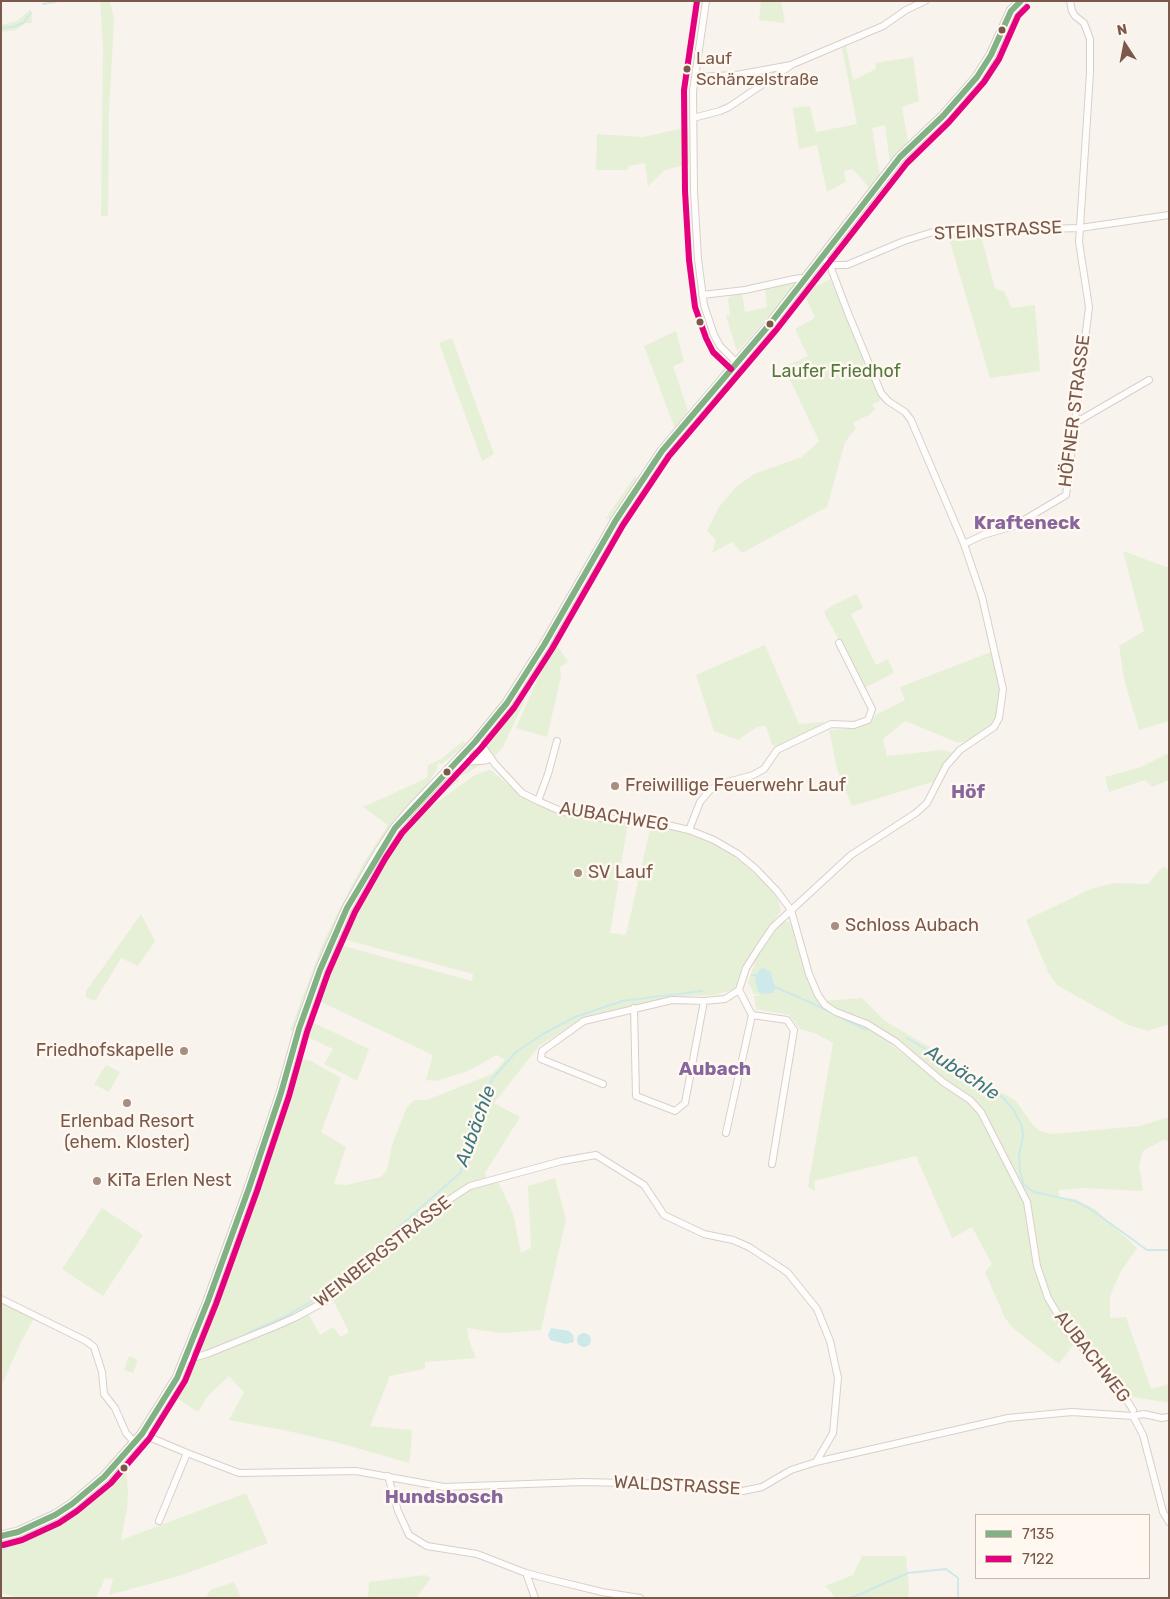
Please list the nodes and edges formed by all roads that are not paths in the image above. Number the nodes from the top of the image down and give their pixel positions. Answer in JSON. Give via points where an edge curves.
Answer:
{"nodes":[{"id":1,"x":706,"y":1,"type":"edge"},
{"id":2,"x":924,"y":1,"type":"edge"},
{"id":3,"x":1070,"y":1,"type":"edge"},
{"id":4,"x":1016,"y":3,"type":"edge"},
{"id":5,"x":793,"y":64,"type":"junction"},
{"id":6,"x":696,"y":77,"type":"junction"},
{"id":7,"x":692,"y":118,"type":"junction"},
{"id":8,"x":1169,"y":215,"type":"edge"},
{"id":9,"x":1080,"y":228,"type":"junction"},
{"id":10,"x":822,"y":258,"type":"junction"},
{"id":11,"x":831,"y":265,"type":"junction"},
{"id":12,"x":805,"y":280,"type":"junction"},
{"id":13,"x":702,"y":295,"type":"junction"},
{"id":14,"x":737,"y":363,"type":"junction"},
{"id":15,"x":1149,"y":380,"type":"dead end"},
{"id":16,"x":1075,"y":423,"type":"junction"},
{"id":17,"x":964,"y":544,"type":"junction"},
{"id":18,"x":839,"y":643,"type":"dead end"},
{"id":19,"x":557,"y":741,"type":"dead end"},
{"id":20,"x":475,"y":742,"type":"junction"},
{"id":21,"x":485,"y":759,"type":"junction"},
{"id":22,"x":495,"y":764,"type":"junction"},
{"id":23,"x":451,"y":767,"type":"junction"},
{"id":24,"x":538,"y":801,"type":"junction"},
{"id":25,"x":689,"y":830,"type":"junction"},
{"id":26,"x":791,"y":910,"type":"junction"},
{"id":27,"x":740,"y":990,"type":"junction"},
{"id":28,"x":704,"y":1001,"type":"junction"},
{"id":29,"x":634,"y":1008,"type":"junction"},
{"id":30,"x":752,"y":1015,"type":"junction"},
{"id":31,"x":603,"y":1084,"type":"dead end"},
{"id":32,"x":726,"y":1133,"type":"dead end"},
{"id":33,"x":772,"y":1164,"type":"dead end"},
{"id":34,"x":1,"y":1299,"type":"edge"},
{"id":35,"x":185,"y":1360,"type":"junction"},
{"id":36,"x":1133,"y":1413,"type":"junction"},
{"id":37,"x":1169,"y":1417,"type":"edge"},
{"id":38,"x":144,"y":1435,"type":"junction"},
{"id":39,"x":135,"y":1444,"type":"junction"},
{"id":40,"x":187,"y":1454,"type":"junction"},
{"id":41,"x":816,"y":1462,"type":"junction"},
{"id":42,"x":388,"y":1476,"type":"junction"},
{"id":43,"x":1166,"y":1513,"type":"edge"},
{"id":44,"x":159,"y":1521,"type":"dead end"},
{"id":45,"x":1169,"y":1522,"type":"edge"},
{"id":46,"x":1,"y":1536,"type":"edge"},
{"id":47,"x":526,"y":1573,"type":"junction"},
{"id":48,"x":535,"y":1598,"type":"edge"},
{"id":49,"x":640,"y":1598,"type":"edge"}],
"edges":[{"from":1,"to":6,"type":"street"},
{"from":2,"to":5,"type":"street","via":[[883,26]]},
{"from":3,"to":9,"type":"street","name":"HÖFNER STRASSE","via":[[1072,11],[1084,23],[1090,39]]},
{"from":4,"to":10,"type":"main road","via":[[977,77],[943,116],[900,157]]},
{"from":5,"to":6,"type":"street","via":[[736,75]]},
{"from":5,"to":7,"type":"street","via":[[729,107]]},
{"from":6,"to":7,"type":"street"},
{"from":7,"to":13,"type":"street"},
{"from":8,"to":9,"type":"street","name":"STEINSTRASSE"},
{"from":9,"to":11,"type":"street","name":"STEINSTRASSE","via":[[933,232],[847,265]]},
{"from":9,"to":16,"type":"street","name":"HÖFNER STRASSE","via":[[1078,242],[1089,307]]},
{"from":10,"to":11,"type":"street"},
{"from":10,"to":12,"type":"main road"},
{"from":11,"to":17,"type":"street","via":[[882,393],[912,420]]},
{"from":12,"to":13,"type":"street","via":[[794,279]]},
{"from":12,"to":14,"type":"main road"},
{"from":13,"to":14,"type":"street","via":[[717,341]]},
{"from":14,"to":20,"type":"main road","via":[[684,423],[644,477],[524,678]]},
{"from":15,"to":16,"type":"street"},
{"from":16,"to":17,"type":"street","name":"HÖFNER STRASSE","via":[[1066,495],[1014,526]]},
{"from":17,"to":26,"type":"street","via":[[982,596],[1003,689],[999,718],[994,727],[960,750],[946,766],[927,803],[851,855]]},
{"from":18,"to":25,"type":"street","name":"AUBACHWEG","via":[[872,709],[868,720],[854,725],[831,724],[777,750],[764,768],[753,775],[710,790],[700,802]]},
{"from":19,"to":24,"type":"street"},
{"from":20,"to":21,"type":"street"},
{"from":20,"to":22,"type":"street","name":"AUBACHWEG","via":[[483,747]]},
{"from":20,"to":23,"type":"main road"},
{"from":21,"to":22,"type":"street","name":"AUBACHWEG"},
{"from":21,"to":23,"type":"main road"},
{"from":22,"to":24,"type":"street","name":"AUBACHWEG","via":[[522,793]]},
{"from":23,"to":35,"type":"main road","via":[[395,828],[363,878],[332,941],[299,1028],[270,1127]]},
{"from":24,"to":25,"type":"street","name":"AUBACHWEG","via":[[563,812],[650,821]]},
{"from":25,"to":26,"type":"street","name":"AUBACHWEG","via":[[738,854],[778,892]]},
{"from":26,"to":27,"type":"street","via":[[773,927],[758,949],[746,968]]},
{"from":26,"to":36,"type":"street","name":"AUBACHWEG","via":[[809,974],[825,1004],[896,1042],[981,1112],[1027,1202],[1037,1266],[1048,1298],[1069,1333],[1124,1394]]},
{"from":27,"to":28,"type":"street","via":[[725,998]]},
{"from":27,"to":30,"type":"street"},
{"from":28,"to":29,"type":"street","via":[[672,1000]]},
{"from":28,"to":29,"type":"street","via":[[685,1103],[675,1111],[636,1096]]},
{"from":29,"to":31,"type":"street","via":[[584,1021],[542,1051],[541,1059]]},
{"from":30,"to":32,"type":"street"},
{"from":30,"to":33,"type":"street","via":[[786,1020],[794,1030]]},
{"from":34,"to":39,"type":"street","via":[[86,1340],[94,1347],[102,1372],[104,1394]]},
{"from":35,"to":38,"type":"main road"},
{"from":35,"to":41,"type":"street","name":"WEINBERGSTRASSE","via":[[289,1320],[324,1302],[379,1251],[470,1186],[596,1155],[644,1185],[664,1215],[704,1234],[749,1246],[784,1270],[817,1309],[830,1340],[838,1378],[833,1433]]},
{"from":36,"to":37,"type":"street","name":"WALDSTRASSE"},
{"from":36,"to":41,"type":"street","name":"WALDSTRASSE","via":[[1072,1412],[1008,1418]]},
{"from":36,"to":43,"type":"street","via":[[1143,1435]]},
{"from":38,"to":39,"type":"main road"},
{"from":38,"to":40,"type":"street","name":"WALDSTRASSE"},
{"from":39,"to":46,"type":"main road","via":[[104,1477],[72,1504],[34,1526]]},
{"from":40,"to":42,"type":"street","name":"WALDSTRASSE","via":[[239,1473],[356,1471]]},
{"from":40,"to":44,"type":"street"},
{"from":41,"to":42,"type":"street","name":"WALDSTRASSE","via":[[791,1470],[762,1487],[743,1491],[671,1484],[583,1482],[444,1487]]},
{"from":42,"to":47,"type":"street","via":[[409,1535],[427,1546],[477,1554]]},
{"from":43,"to":45,"type":"street"},
{"from":47,"to":48,"type":"street"},
{"from":47,"to":49,"type":"street"}]}
